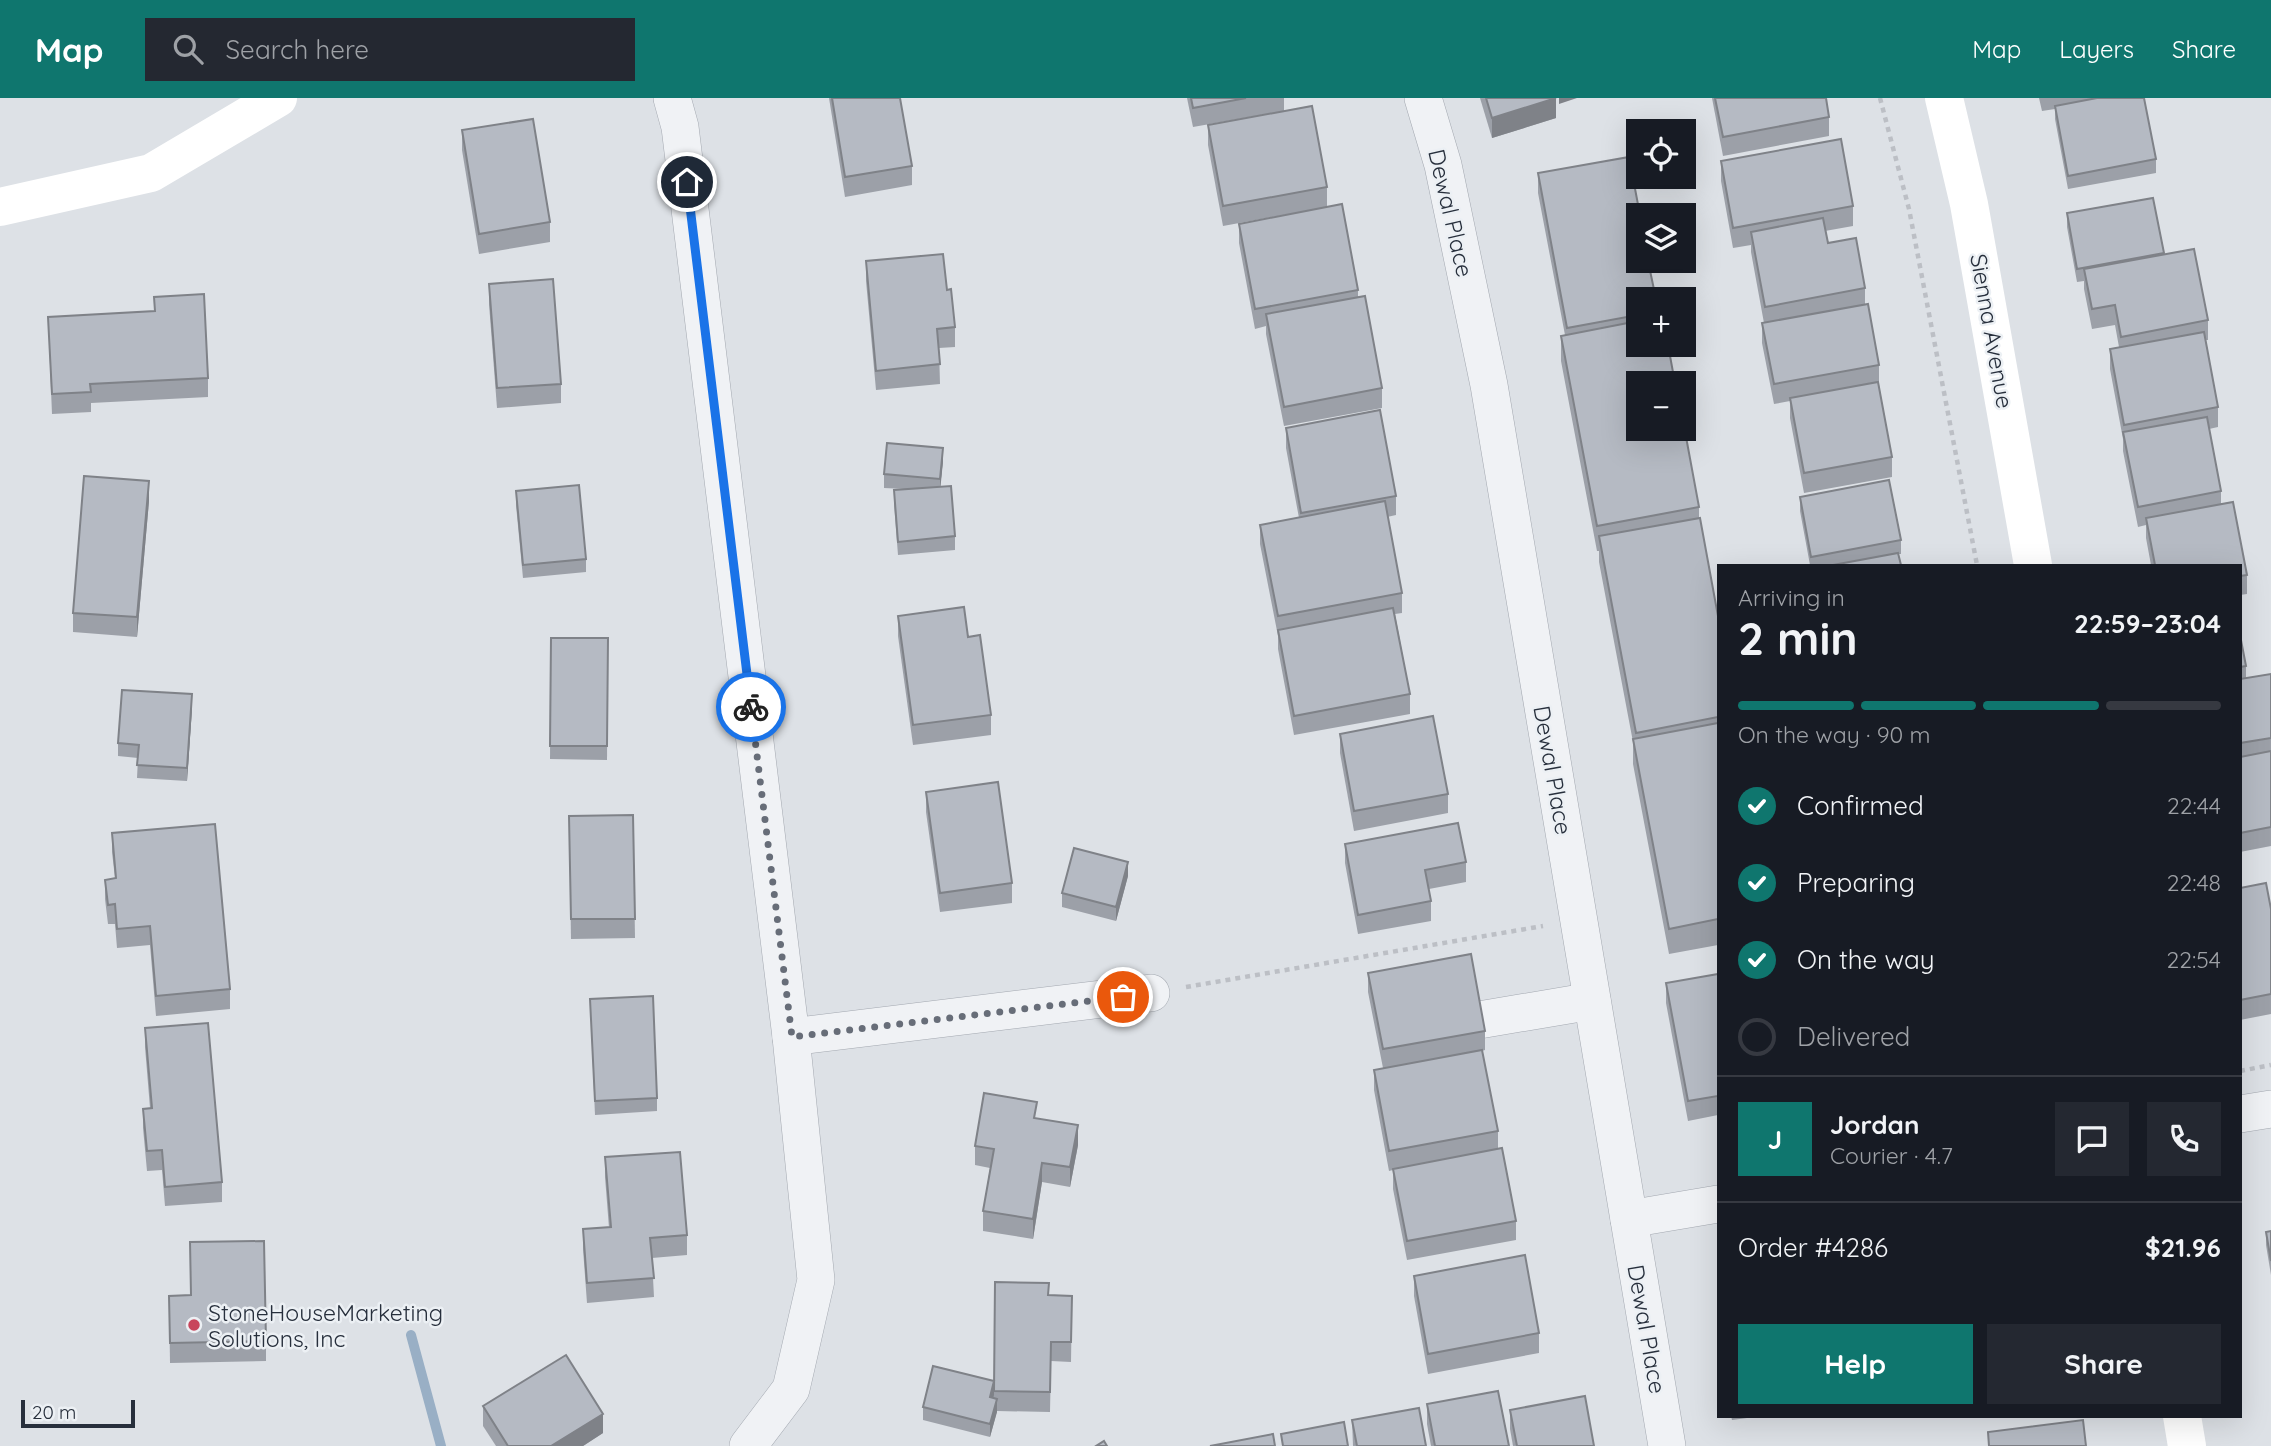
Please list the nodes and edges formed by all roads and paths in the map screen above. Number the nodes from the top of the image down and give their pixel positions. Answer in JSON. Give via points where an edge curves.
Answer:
{"nodes":[{"id":1,"x":278,"y":98,"type":"edge"},
{"id":2,"x":672,"y":98,"type":"edge"},
{"id":3,"x":1423,"y":98,"type":"edge"},
{"id":4,"x":1880,"y":98,"type":"edge"},
{"id":5,"x":1944,"y":98,"type":"edge"},
{"id":6,"x":0,"y":207,"type":"edge"},
{"id":7,"x":1977,"y":564,"type":"edge"},
{"id":8,"x":2033,"y":564,"type":"edge"},
{"id":9,"x":1578,"y":920,"type":"junction"},
{"id":10,"x":1151,"y":993,"type":"joint"},
{"id":11,"x":1592,"y":1001,"type":"junction"},
{"id":12,"x":1479,"y":1020,"type":"edge"},
{"id":13,"x":792,"y":1037,"type":"junction"},
{"id":14,"x":2271,"y":1065,"type":"edge"},
{"id":15,"x":2242,"y":1070,"type":"edge"},
{"id":16,"x":2271,"y":1109,"type":"edge"},
{"id":17,"x":2242,"y":1114,"type":"edge"},
{"id":18,"x":1717,"y":1204,"type":"edge"},
{"id":19,"x":1629,"y":1219,"type":"junction"},
{"id":20,"x":2182,"y":1418,"type":"edge"},
{"id":21,"x":748,"y":1446,"type":"edge"},
{"id":22,"x":1667,"y":1446,"type":"edge"},
{"id":23,"x":2187,"y":1446,"type":"edge"}],
"edges":[{"from":1,"to":6,"type":"street","via":[[151,173]]},
{"from":2,"to":13,"type":"street","via":[[680,127]]},
{"from":3,"to":9,"type":"street","name":"Dewal Place","via":[[1443,165],[1489,385]]},
{"from":4,"to":7,"type":"path","via":[[1909,209]]},
{"from":5,"to":8,"type":"street","name":"Sienna Avenue","via":[[1969,204]]},
{"from":9,"to":10,"type":"path"},
{"from":9,"to":11,"type":"street","name":"Dewal Place"},
{"from":10,"to":13,"type":"street"},
{"from":11,"to":12,"type":"street"},
{"from":11,"to":19,"type":"street","name":"Dewal Place"},
{"from":13,"to":21,"type":"street","via":[[816,1280],[791,1389]]},
{"from":14,"to":15,"type":"path"},
{"from":16,"to":17,"type":"street"},
{"from":18,"to":19,"type":"street"},
{"from":19,"to":22,"type":"street","name":"Dewal Place"},
{"from":20,"to":23,"type":"street"}]}
